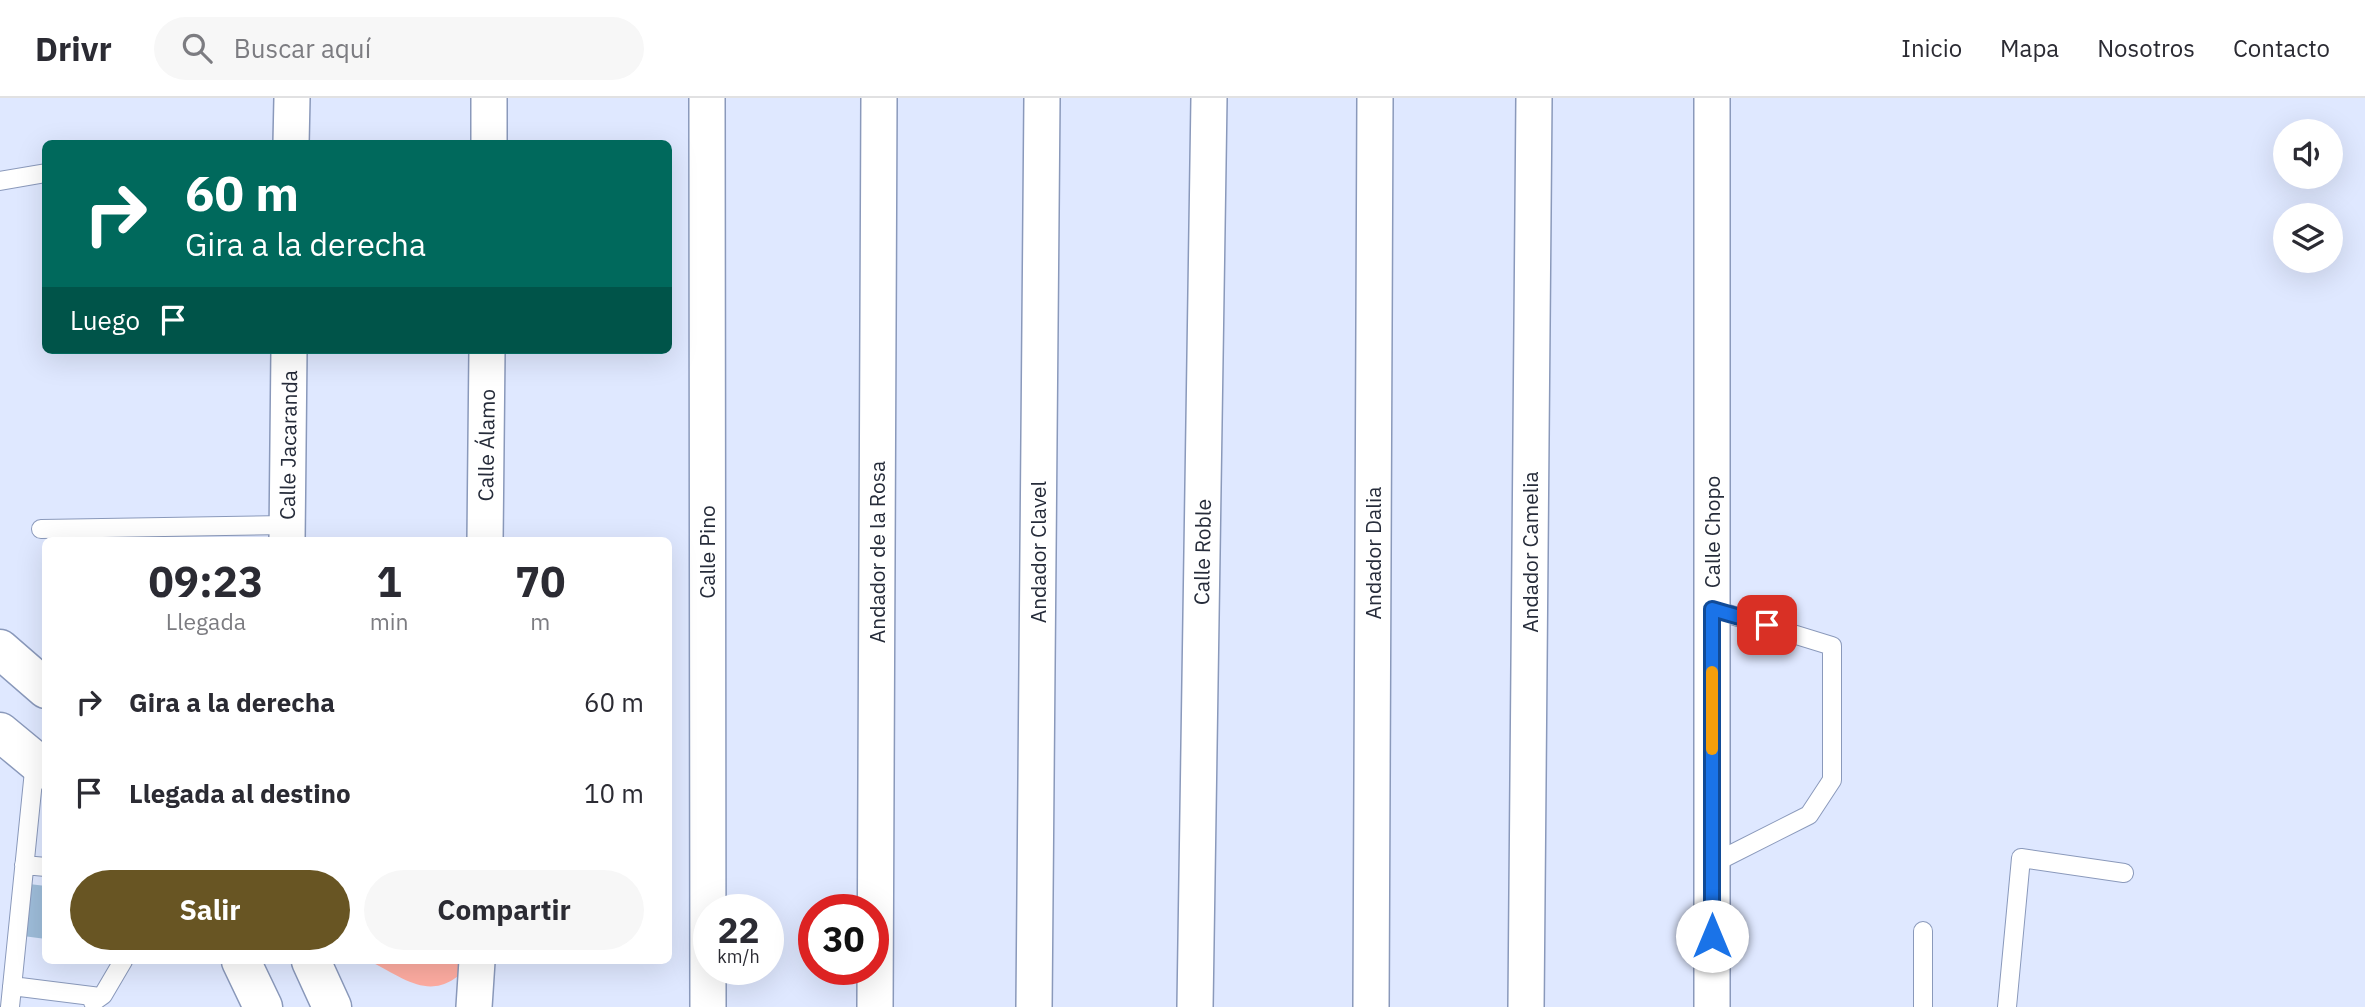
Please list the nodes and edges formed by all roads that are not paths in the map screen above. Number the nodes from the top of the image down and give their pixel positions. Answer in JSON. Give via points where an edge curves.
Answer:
{"nodes":[{"id":1,"x":292,"y":98,"type":"edge"},
{"id":2,"x":489,"y":98,"type":"edge"},
{"id":3,"x":707,"y":98,"type":"edge"},
{"id":4,"x":879,"y":98,"type":"edge"},
{"id":5,"x":1042,"y":98,"type":"edge"},
{"id":6,"x":1209,"y":98,"type":"edge"},
{"id":7,"x":1375,"y":98,"type":"edge"},
{"id":8,"x":1534,"y":98,"type":"edge"},
{"id":9,"x":1712,"y":98,"type":"edge"},
{"id":10,"x":291,"y":140,"type":"edge"},
{"id":11,"x":489,"y":140,"type":"edge"},
{"id":12,"x":42,"y":174,"type":"edge"},
{"id":13,"x":0,"y":181,"type":"edge"},
{"id":14,"x":289,"y":354,"type":"edge"},
{"id":15,"x":487,"y":354,"type":"edge"},
{"id":16,"x":41,"y":529,"type":"dead end"},
{"id":17,"x":287,"y":533,"type":"edge"},
{"id":18,"x":485,"y":537,"type":"edge"},
{"id":19,"x":1712,"y":609,"type":"junction"},
{"id":20,"x":0,"y":649,"type":"edge"},
{"id":21,"x":42,"y":686,"type":"edge"},
{"id":22,"x":0,"y":732,"type":"edge"},
{"id":23,"x":40,"y":766,"type":"edge"},
{"id":24,"x":1712,"y":864,"type":"junction"},
{"id":25,"x":24,"y":865,"type":"junction"},
{"id":26,"x":42,"y":867,"type":"edge"},
{"id":27,"x":2124,"y":873,"type":"dead end"},
{"id":28,"x":1923,"y":932,"type":"dead end"},
{"id":29,"x":121,"y":964,"type":"edge"},
{"id":30,"x":242,"y":964,"type":"edge"},
{"id":31,"x":312,"y":964,"type":"edge"},
{"id":32,"x":477,"y":964,"type":"edge"},
{"id":33,"x":12,"y":986,"type":"junction"},
{"id":34,"x":93,"y":1002,"type":"edge"},
{"id":35,"x":10,"y":1007,"type":"edge"},
{"id":36,"x":263,"y":1007,"type":"edge"},
{"id":37,"x":332,"y":1007,"type":"edge"},
{"id":38,"x":474,"y":1007,"type":"edge"},
{"id":39,"x":708,"y":1007,"type":"edge"},
{"id":40,"x":875,"y":1007,"type":"edge"},
{"id":41,"x":1034,"y":1007,"type":"edge"},
{"id":42,"x":1195,"y":1007,"type":"edge"},
{"id":43,"x":1371,"y":1007,"type":"edge"},
{"id":44,"x":1526,"y":1007,"type":"edge"},
{"id":45,"x":1712,"y":1007,"type":"edge"},
{"id":46,"x":1923,"y":1007,"type":"edge"},
{"id":47,"x":2007,"y":1007,"type":"edge"}],
"edges":[{"from":1,"to":10,"type":"street"},
{"from":2,"to":11,"type":"street"},
{"from":3,"to":39,"type":"street","name":"Calle Pino"},
{"from":4,"to":40,"type":"street","name":"Andador de la Rosa"},
{"from":5,"to":41,"type":"street","name":"Andador Clavel"},
{"from":6,"to":42,"type":"street","name":"Calle Roble"},
{"from":7,"to":43,"type":"street","name":"Andador Dalia"},
{"from":8,"to":44,"type":"street","name":"Andador Camelia"},
{"from":9,"to":19,"type":"street","name":"Calle Chopo"},
{"from":12,"to":13,"type":"lane"},
{"from":14,"to":17,"type":"street","name":"Calle Jacaranda"},
{"from":15,"to":18,"type":"street","name":"Calle Álamo"},
{"from":16,"to":17,"type":"lane"},
{"from":19,"to":24,"type":"street","name":"Calle Chopo"},
{"from":19,"to":24,"type":"lane","via":[[1832,646],[1832,780],[1809,815]]},
{"from":20,"to":21,"type":"main road"},
{"from":22,"to":23,"type":"main road"},
{"from":23,"to":25,"type":"lane"},
{"from":24,"to":45,"type":"street","name":"Calle Chopo"},
{"from":25,"to":26,"type":"lane"},
{"from":25,"to":33,"type":"lane"},
{"from":27,"to":47,"type":"lane","via":[[2021,858]]},
{"from":28,"to":46,"type":"lane"},
{"from":29,"to":34,"type":"lane"},
{"from":30,"to":36,"type":"main road"},
{"from":31,"to":37,"type":"main road"},
{"from":32,"to":38,"type":"street"},
{"from":33,"to":34,"type":"lane"},
{"from":33,"to":35,"type":"lane"}]}
